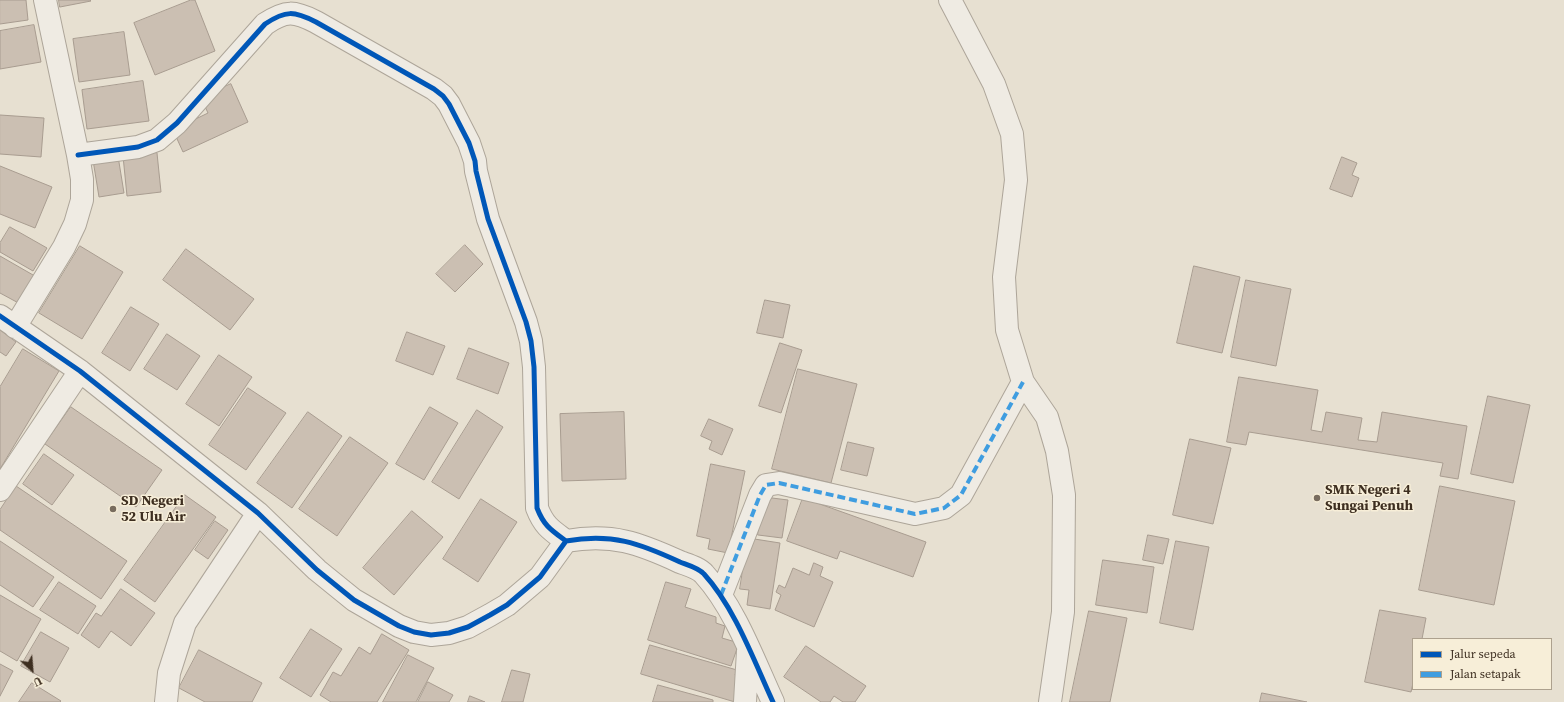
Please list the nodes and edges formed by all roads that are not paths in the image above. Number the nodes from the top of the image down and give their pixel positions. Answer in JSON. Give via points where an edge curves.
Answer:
{"nodes":[{"id":1,"x":45,"y":0,"type":"edge"},
{"id":2,"x":950,"y":0,"type":"edge"},
{"id":3,"x":78,"y":155,"type":"junction"},
{"id":4,"x":8,"y":322,"type":"edge"},
{"id":5,"x":80,"y":371,"type":"junction"},
{"id":6,"x":1023,"y":382,"type":"junction"},
{"id":7,"x":0,"y":490,"type":"edge"},
{"id":8,"x":258,"y":513,"type":"junction"},
{"id":9,"x":566,"y":542,"type":"junction"},
{"id":10,"x":721,"y":595,"type":"junction"},
{"id":11,"x":749,"y":648,"type":"junction"},
{"id":12,"x":166,"y":702,"type":"edge"},
{"id":13,"x":745,"y":702,"type":"edge"},
{"id":14,"x":773,"y":702,"type":"edge"},
{"id":15,"x":1050,"y":702,"type":"edge"}],
"edges":[{"from":1,"to":3,"type":"street"},
{"from":2,"to":6,"type":"street","via":[[994,84],[1012,134],[1016,180],[1004,277],[1007,330]]},
{"from":3,"to":4,"type":"street","via":[[82,200],[75,224],[64,247]]},
{"from":3,"to":9,"type":"street","via":[[138,147],[157,140],[177,123],[265,24],[278,16],[290,13],[316,22],[443,96],[469,143],[488,219],[526,322],[534,367],[537,508],[549,529]]},
{"from":4,"to":5,"type":"street"},
{"from":5,"to":7,"type":"street"},
{"from":5,"to":8,"type":"street"},
{"from":6,"to":10,"type":"street","via":[[961,495],[944,508],[915,514],[779,483],[766,485]]},
{"from":6,"to":15,"type":"street","via":[[1047,417],[1057,451],[1064,495],[1063,612]]},
{"from":8,"to":9,"type":"street","via":[[317,570],[354,600],[399,626],[431,635],[468,627],[507,605],[540,577]]},
{"from":8,"to":12,"type":"street","via":[[185,623],[168,673]]},
{"from":9,"to":10,"type":"street","via":[[587,538],[620,540],[649,547],[703,572]]},
{"from":10,"to":11,"type":"street"},
{"from":11,"to":13,"type":"street"},
{"from":11,"to":14,"type":"street"}]}
